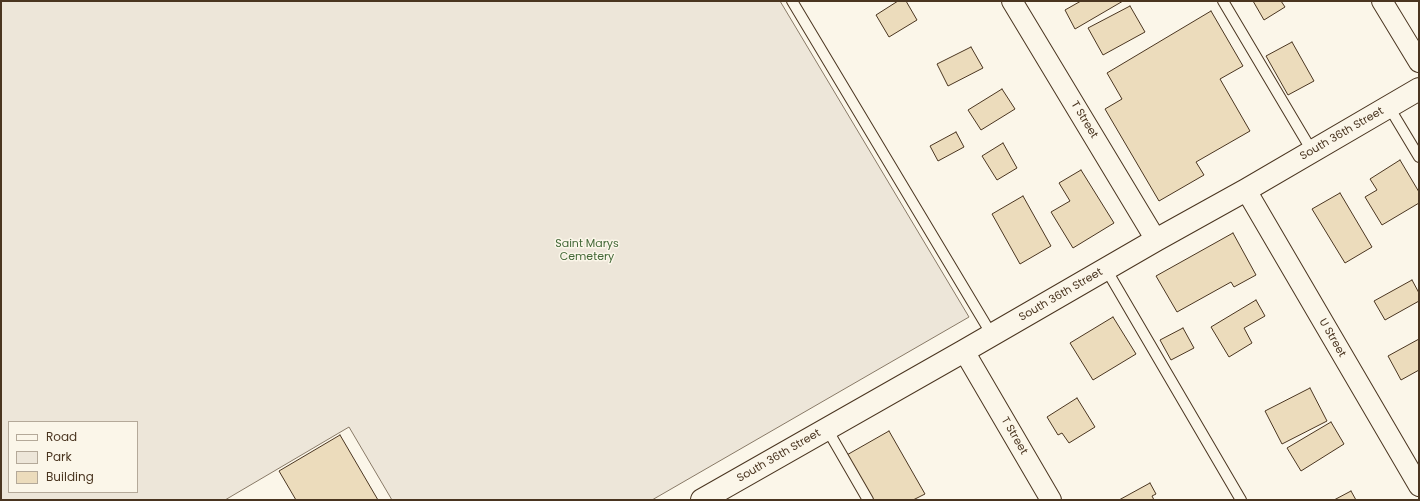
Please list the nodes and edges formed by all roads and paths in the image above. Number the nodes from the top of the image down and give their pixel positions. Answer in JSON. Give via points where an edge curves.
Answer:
{"nodes":[{"id":1,"x":792,"y":1,"type":"edge"},
{"id":2,"x":1012,"y":1,"type":"edge"},
{"id":3,"x":1223,"y":1,"type":"edge"},
{"id":4,"x":1382,"y":1,"type":"edge"},
{"id":5,"x":1419,"y":62,"type":"edge"},
{"id":6,"x":1419,"y":89,"type":"edge"},
{"id":7,"x":1389,"y":107,"type":"junction"},
{"id":8,"x":1312,"y":151,"type":"junction"},
{"id":9,"x":1419,"y":157,"type":"edge"},
{"id":10,"x":1246,"y":190,"type":"junction"},
{"id":11,"x":1156,"y":240,"type":"junction"},
{"id":12,"x":1106,"y":269,"type":"junction"},
{"id":13,"x":992,"y":335,"type":"junction"},
{"id":14,"x":964,"y":351,"type":"junction"},
{"id":15,"x":828,"y":429,"type":"junction"},
{"id":16,"x":1419,"y":486,"type":"edge"},
{"id":17,"x":702,"y":500,"type":"edge"},
{"id":18,"x":868,"y":500,"type":"edge"},
{"id":19,"x":1051,"y":500,"type":"edge"},
{"id":20,"x":1241,"y":500,"type":"edge"}],
"edges":[{"from":1,"to":13,"type":"lane"},
{"from":2,"to":11,"type":"street","name":"T Street"},
{"from":3,"to":8,"type":"lane"},
{"from":4,"to":5,"type":"street"},
{"from":6,"to":7,"type":"main road","name":"South 36th Street"},
{"from":7,"to":8,"type":"main road","name":"South 36th Street"},
{"from":7,"to":9,"type":"lane"},
{"from":8,"to":10,"type":"main road","name":"South 36th Street"},
{"from":10,"to":11,"type":"main road","name":"South 36th Street"},
{"from":10,"to":16,"type":"street","name":"U Street"},
{"from":11,"to":12,"type":"main road","name":"South 36th Street"},
{"from":12,"to":13,"type":"main road","name":"South 36th Street"},
{"from":12,"to":20,"type":"lane"},
{"from":13,"to":14,"type":"main road","name":"South 36th Street"},
{"from":14,"to":15,"type":"main road","name":"South 36th Street"},
{"from":14,"to":19,"type":"street","name":"T Street"},
{"from":15,"to":17,"type":"main road","name":"South 36th Street"},
{"from":15,"to":18,"type":"lane"}]}
